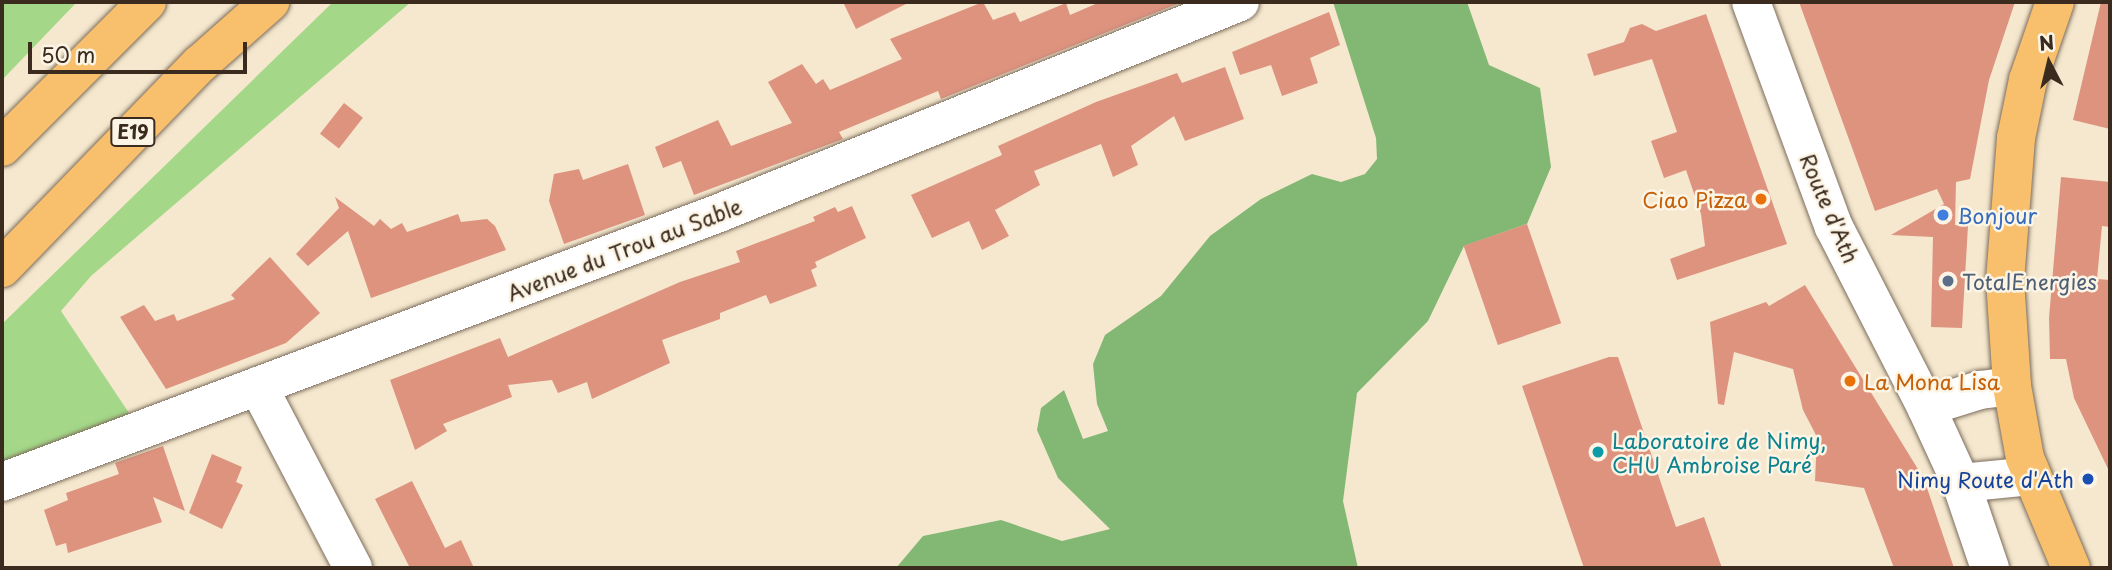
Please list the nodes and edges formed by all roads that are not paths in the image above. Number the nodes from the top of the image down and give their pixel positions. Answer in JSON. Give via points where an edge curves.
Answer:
{"nodes":[{"id":1,"x":147,"y":2,"type":"edge"},
{"id":2,"x":270,"y":2,"type":"edge"},
{"id":3,"x":1240,"y":2,"type":"edge"},
{"id":4,"x":1751,"y":2,"type":"edge"},
{"id":5,"x":2055,"y":2,"type":"edge"},
{"id":6,"x":2,"y":147,"type":"edge"},
{"id":7,"x":2,"y":268,"type":"edge"},
{"id":8,"x":258,"y":386,"type":"junction"},
{"id":9,"x":2012,"y":386,"type":"junction"},
{"id":10,"x":1926,"y":407,"type":"junction"},
{"id":11,"x":2031,"y":476,"type":"junction"},
{"id":12,"x":2,"y":482,"type":"edge"},
{"id":13,"x":1961,"y":483,"type":"junction"},
{"id":14,"x":353,"y":568,"type":"edge"},
{"id":15,"x":1990,"y":568,"type":"edge"},
{"id":16,"x":2071,"y":568,"type":"edge"}],
"edges":[{"from":1,"to":6,"type":"main road"},
{"from":2,"to":7,"type":"main road","number":"E19","via":[[200,64]]},
{"from":3,"to":8,"type":"street","name":"Avenue du Trou au Sable","via":[[707,218]]},
{"from":4,"to":10,"type":"street","name":"Route d'Ath","via":[[1834,227]]},
{"from":5,"to":9,"type":"main road","via":[[2028,80],[2008,196],[2005,280]]},
{"from":8,"to":12,"type":"street","name":"Avenue du Trou au Sable"},
{"from":8,"to":14,"type":"street"},
{"from":9,"to":10,"type":"street","via":[[1980,390]]},
{"from":9,"to":11,"type":"main road"},
{"from":10,"to":13,"type":"street","name":"Route d'Ath"},
{"from":11,"to":13,"type":"street"},
{"from":11,"to":16,"type":"main road"},
{"from":13,"to":15,"type":"street","name":"Route d'Ath"}]}
